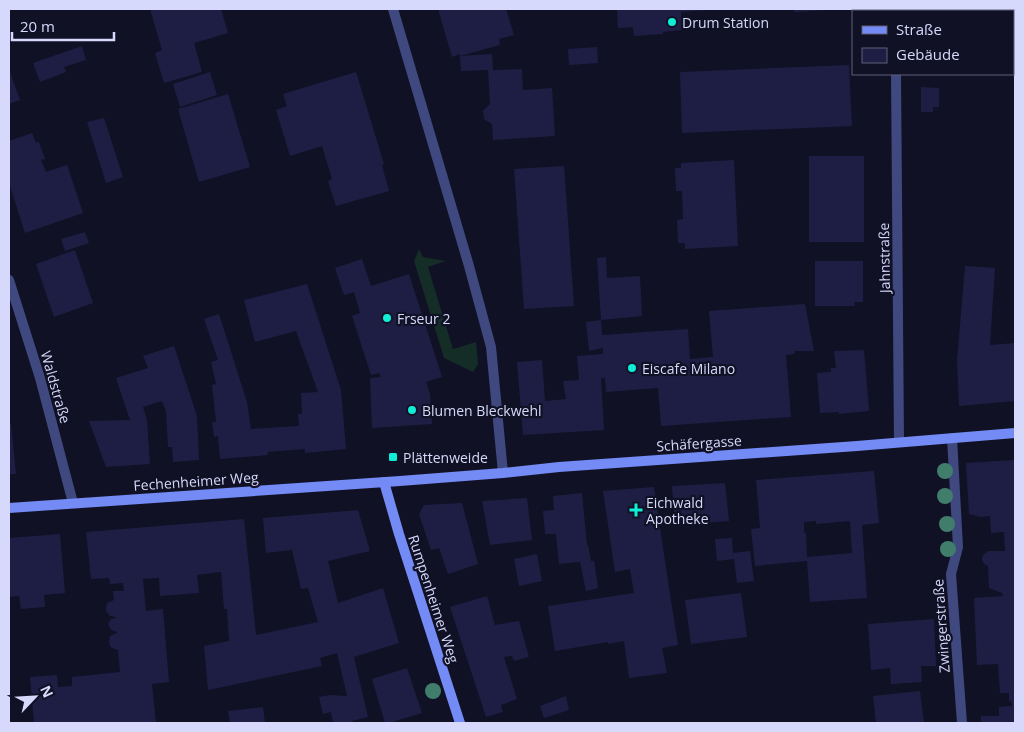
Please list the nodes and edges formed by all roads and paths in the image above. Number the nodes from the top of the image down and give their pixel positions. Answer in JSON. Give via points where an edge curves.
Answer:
{"nodes":[{"id":1,"x":393,"y":9,"type":"edge"},
{"id":2,"x":896,"y":75,"type":"edge"},
{"id":3,"x":9,"y":280,"type":"edge"},
{"id":4,"x":1015,"y":433,"type":"edge"},
{"id":5,"x":952,"y":438,"type":"junction"},
{"id":6,"x":900,"y":442,"type":"junction"},
{"id":7,"x":503,"y":473,"type":"junction"},
{"id":8,"x":384,"y":482,"type":"junction"},
{"id":9,"x":73,"y":503,"type":"junction"},
{"id":10,"x":9,"y":508,"type":"edge"},
{"id":11,"x":460,"y":723,"type":"edge"},
{"id":12,"x":962,"y":723,"type":"edge"}],
"edges":[{"from":1,"to":7,"type":"street","via":[[492,347]]},
{"from":2,"to":6,"type":"street","name":"Jahnstraße"},
{"from":3,"to":9,"type":"street","name":"Waldstraße","via":[[40,378]]},
{"from":4,"to":5,"type":"street","name":"Schäfergasse"},
{"from":5,"to":6,"type":"street","name":"Schäfergasse"},
{"from":5,"to":12,"type":"street","name":"Zwingerstraße","via":[[958,547],[951,574]]},
{"from":6,"to":7,"type":"street","name":"Schäfergasse"},
{"from":7,"to":8,"type":"street","name":"Schäfergasse"},
{"from":8,"to":9,"type":"street","name":"Fechenheimer Weg"},
{"from":8,"to":11,"type":"street","name":"Rumpenheimer Weg"},
{"from":9,"to":10,"type":"street","name":"Fechenheimer Weg"}]}
